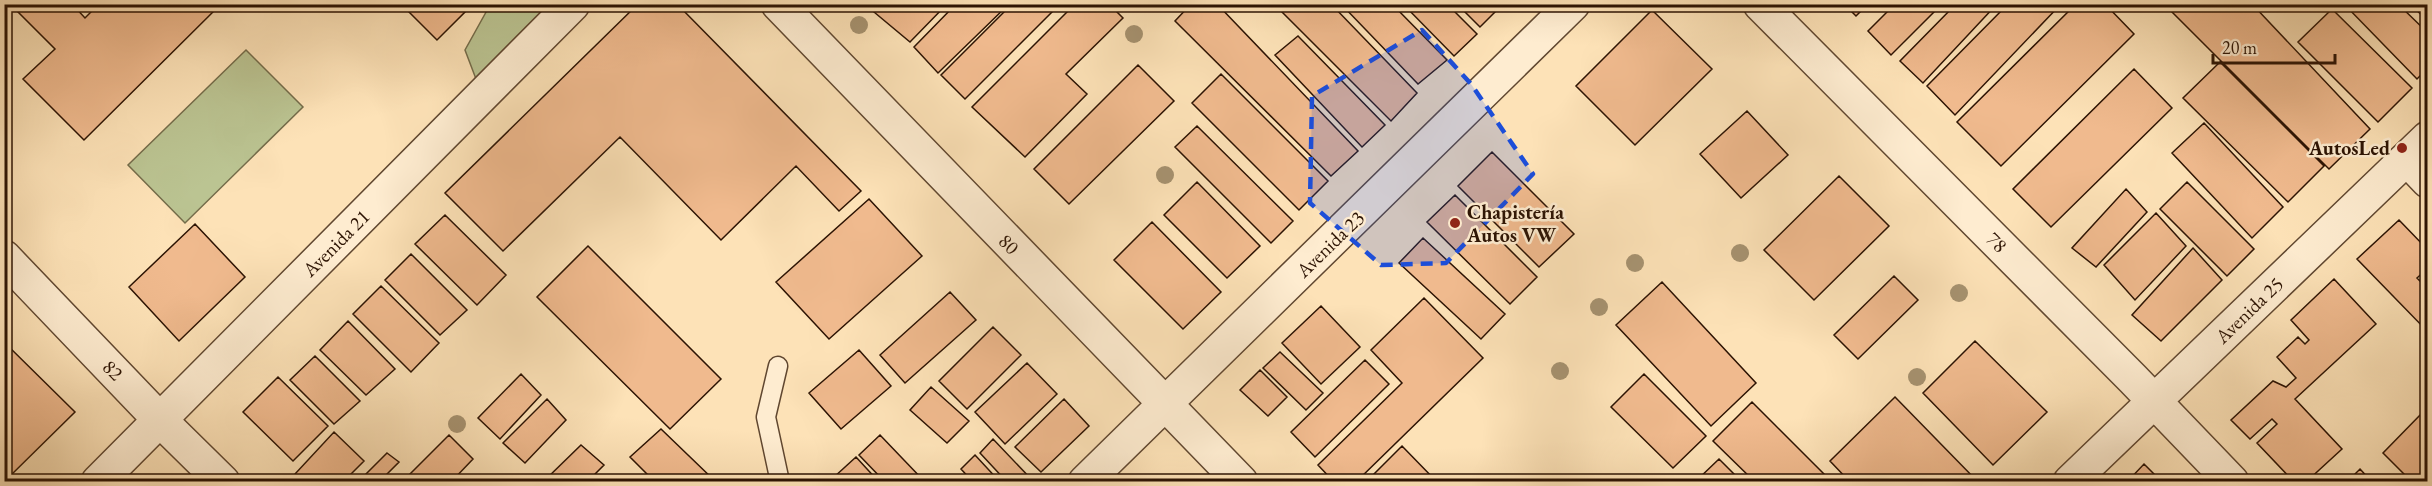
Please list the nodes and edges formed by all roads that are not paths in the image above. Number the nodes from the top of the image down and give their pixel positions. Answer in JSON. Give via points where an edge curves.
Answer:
{"nodes":[{"id":1,"x":573,"y":4,"type":"edge"},
{"id":2,"x":778,"y":4,"type":"edge"},
{"id":3,"x":1574,"y":4,"type":"edge"},
{"id":4,"x":1760,"y":4,"type":"edge"},
{"id":5,"x":2420,"y":159,"type":"edge"},
{"id":6,"x":4,"y":257,"type":"edge"},
{"id":7,"x":778,"y":366,"type":"dead end"},
{"id":8,"x":2155,"y":401,"type":"junction"},
{"id":9,"x":1165,"y":404,"type":"junction"},
{"id":10,"x":160,"y":420,"type":"junction"},
{"id":11,"x":98,"y":482,"type":"edge"},
{"id":12,"x":223,"y":482,"type":"edge"},
{"id":13,"x":780,"y":482,"type":"edge"},
{"id":14,"x":1085,"y":482,"type":"edge"},
{"id":15,"x":1241,"y":482,"type":"edge"},
{"id":16,"x":2070,"y":482,"type":"edge"},
{"id":17,"x":2232,"y":482,"type":"edge"}],
"edges":[{"from":1,"to":10,"type":"street","name":"Avenida 21"},
{"from":2,"to":9,"type":"street","name":"80"},
{"from":3,"to":9,"type":"street","name":"Avenida 23"},
{"from":4,"to":8,"type":"street","name":"78"},
{"from":5,"to":8,"type":"street","name":"Avenida 25"},
{"from":6,"to":10,"type":"street","name":"82"},
{"from":7,"to":13,"type":"lane","via":[[766,417]]},
{"from":8,"to":16,"type":"street","name":"Avenida 25"},
{"from":8,"to":17,"type":"street","name":"78"},
{"from":9,"to":14,"type":"street","name":"Avenida 23"},
{"from":9,"to":15,"type":"street","name":"80"},
{"from":10,"to":11,"type":"street","name":"Avenida 21"},
{"from":10,"to":12,"type":"street","name":"82"}]}
